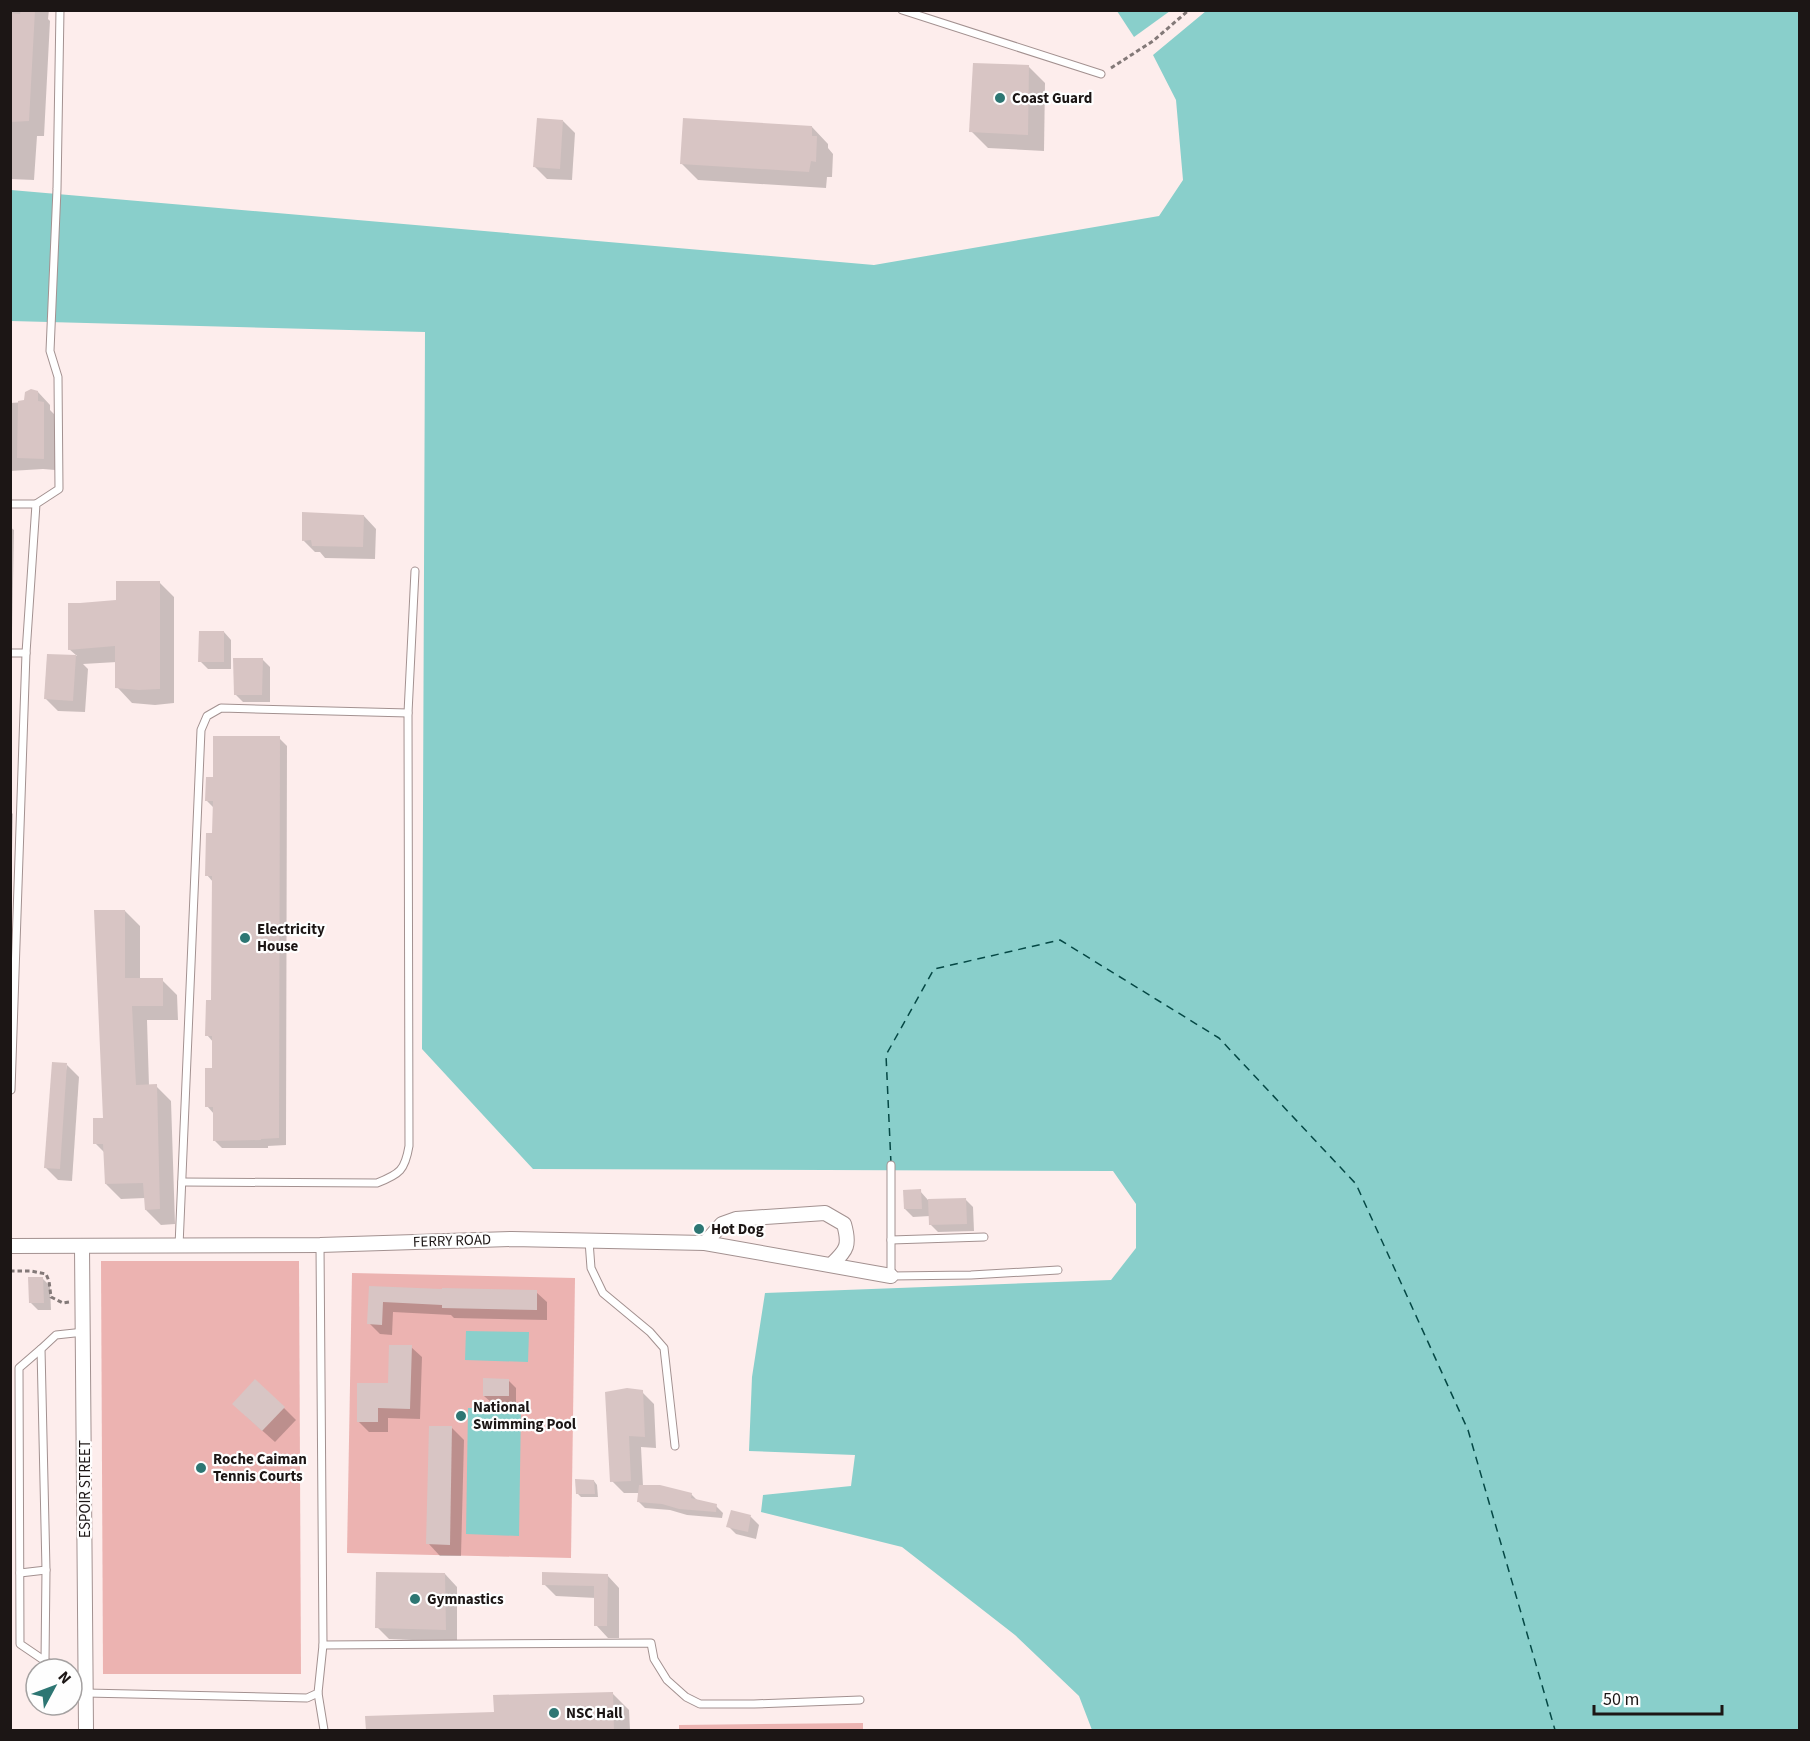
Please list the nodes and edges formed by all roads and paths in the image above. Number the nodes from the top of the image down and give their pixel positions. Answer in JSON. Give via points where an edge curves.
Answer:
{"nodes":[{"id":1,"x":60,"y":10,"type":"edge"},
{"id":2,"x":902,"y":10,"type":"edge"},
{"id":3,"x":1189,"y":10,"type":"edge"},
{"id":4,"x":1101,"y":74,"type":"joint"},
{"id":5,"x":10,"y":504,"type":"edge"},
{"id":6,"x":36,"y":504,"type":"junction"},
{"id":7,"x":414,"y":572,"type":"dead end"},
{"id":8,"x":10,"y":653,"type":"edge"},
{"id":9,"x":26,"y":653,"type":"junction"},
{"id":10,"x":408,"y":713,"type":"junction"},
{"id":11,"x":10,"y":784,"type":"edge"},
{"id":12,"x":21,"y":785,"type":"junction"},
{"id":13,"x":14,"y":883,"type":"edge"},
{"id":14,"x":12,"y":983,"type":"edge"},
{"id":15,"x":10,"y":1090,"type":"edge"},
{"id":16,"x":891,"y":1165,"type":"dead end"},
{"id":17,"x":182,"y":1182,"type":"junction"},
{"id":18,"x":984,"y":1237,"type":"dead end"},
{"id":19,"x":589,"y":1240,"type":"junction"},
{"id":20,"x":891,"y":1240,"type":"junction"},
{"id":21,"x":705,"y":1243,"type":"junction"},
{"id":22,"x":320,"y":1245,"type":"junction"},
{"id":23,"x":10,"y":1246,"type":"edge"},
{"id":24,"x":179,"y":1246,"type":"junction"},
{"id":25,"x":82,"y":1247,"type":"junction"},
{"id":26,"x":832,"y":1264,"type":"junction"},
{"id":27,"x":10,"y":1270,"type":"edge"},
{"id":28,"x":1058,"y":1270,"type":"dead end"},
{"id":29,"x":891,"y":1276,"type":"junction"},
{"id":30,"x":83,"y":1302,"type":"junction"},
{"id":31,"x":84,"y":1332,"type":"junction"},
{"id":32,"x":40,"y":1349,"type":"junction"},
{"id":33,"x":675,"y":1446,"type":"dead end"},
{"id":34,"x":46,"y":1570,"type":"junction"},
{"id":35,"x":21,"y":1573,"type":"junction"},
{"id":36,"x":323,"y":1644,"type":"junction"},
{"id":37,"x":39,"y":1657,"type":"edge"},
{"id":38,"x":45,"y":1657,"type":"edge"},
{"id":39,"x":86,"y":1678,"type":"joint"},
{"id":40,"x":87,"y":1693,"type":"junction"},
{"id":41,"x":318,"y":1693,"type":"junction"},
{"id":42,"x":860,"y":1700,"type":"dead end"},
{"id":43,"x":86,"y":1731,"type":"edge"},
{"id":44,"x":324,"y":1731,"type":"edge"}],
"edges":[{"from":1,"to":6,"type":"lane","via":[[50,351],[58,377],[59,489]]},
{"from":2,"to":4,"type":"lane"},
{"from":3,"to":4,"type":"path","via":[[1153,41]]},
{"from":5,"to":6,"type":"lane"},
{"from":6,"to":9,"type":"lane"},
{"from":7,"to":10,"type":"lane"},
{"from":8,"to":9,"type":"lane"},
{"from":9,"to":12,"type":"lane"},
{"from":10,"to":17,"type":"lane","via":[[221,708],[207,716],[201,730]]},
{"from":10,"to":17,"type":"lane","via":[[406,1163],[393,1177],[377,1183]]},
{"from":11,"to":12,"type":"lane"},
{"from":12,"to":13,"type":"lane"},
{"from":13,"to":14,"type":"lane"},
{"from":14,"to":15,"type":"lane"},
{"from":16,"to":20,"type":"lane"},
{"from":17,"to":24,"type":"lane"},
{"from":18,"to":20,"type":"lane"},
{"from":19,"to":21,"type":"street","name":"FERRY ROAD"},
{"from":19,"to":22,"type":"street","name":"FERRY ROAD"},
{"from":19,"to":33,"type":"lane","via":[[591,1268],[603,1293],[664,1348]]},
{"from":20,"to":29,"type":"lane"},
{"from":21,"to":26,"type":"street","name":"FERRY ROAD"},
{"from":21,"to":26,"type":"street","via":[[723,1224],[736,1219],[825,1214],[844,1224],[846,1232],[845,1252]]},
{"from":22,"to":24,"type":"street","name":"FERRY ROAD"},
{"from":22,"to":36,"type":"lane"},
{"from":23,"to":25,"type":"street","name":"FERRY ROAD"},
{"from":24,"to":25,"type":"street","name":"FERRY ROAD"},
{"from":25,"to":30,"type":"street","name":"ESPOIR STREET"},
{"from":26,"to":29,"type":"street","name":"FERRY ROAD"},
{"from":27,"to":30,"type":"path","via":[[46,1274],[51,1298],[63,1303]]},
{"from":28,"to":29,"type":"lane"},
{"from":30,"to":31,"type":"street","name":"ESPOIR STREET"},
{"from":31,"to":32,"type":"lane","via":[[56,1335]]},
{"from":31,"to":39,"type":"street","name":"ESPOIR STREET"},
{"from":32,"to":34,"type":"lane"},
{"from":32,"to":35,"type":"lane","via":[[19,1368]]},
{"from":34,"to":35,"type":"lane"},
{"from":34,"to":38,"type":"lane"},
{"from":35,"to":37,"type":"lane","via":[[20,1644]]},
{"from":36,"to":41,"type":"lane"},
{"from":36,"to":42,"type":"lane","via":[[651,1643],[654,1659],[667,1680],[700,1704]]},
{"from":39,"to":40,"type":"street","name":"ESPOIR STREET"},
{"from":40,"to":41,"type":"lane","via":[[308,1698]]},
{"from":40,"to":43,"type":"street","name":"ESPOIR STREET"},
{"from":41,"to":44,"type":"lane"}]}
